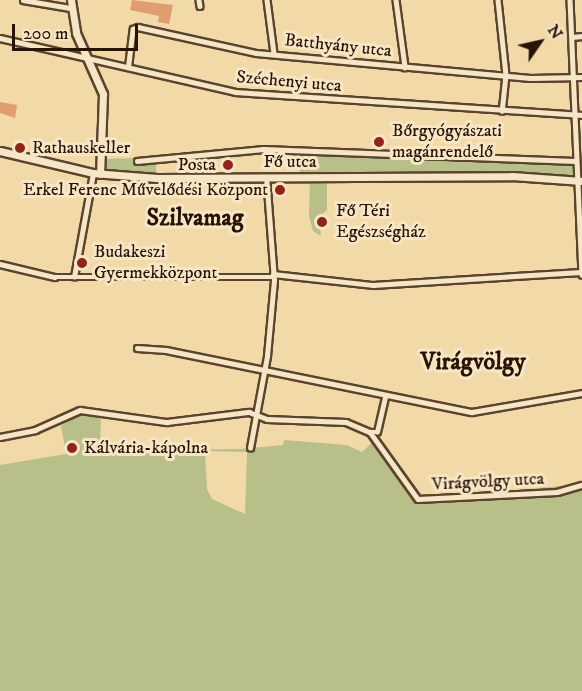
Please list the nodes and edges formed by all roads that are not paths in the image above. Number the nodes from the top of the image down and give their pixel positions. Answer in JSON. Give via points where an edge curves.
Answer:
{"nodes":[{"id":1,"x":23,"y":0,"type":"edge"},
{"id":2,"x":267,"y":0,"type":"edge"},
{"id":3,"x":396,"y":0,"type":"edge"},
{"id":4,"x":498,"y":0,"type":"edge"},
{"id":5,"x":570,"y":0,"type":"edge"},
{"id":6,"x":71,"y":4,"type":"edge"},
{"id":7,"x":582,"y":36,"type":"edge"},
{"id":8,"x":572,"y":37,"type":"junction"},
{"id":9,"x":0,"y":39,"type":"edge"},
{"id":10,"x":274,"y":53,"type":"junction"},
{"id":11,"x":87,"y":55,"type":"junction"},
{"id":12,"x":128,"y":67,"type":"junction"},
{"id":13,"x":405,"y":67,"type":"junction"},
{"id":14,"x":506,"y":75,"type":"junction"},
{"id":15,"x":572,"y":77,"type":"junction"},
{"id":16,"x":582,"y":77,"type":"edge"},
{"id":17,"x":502,"y":111,"type":"junction"},
{"id":18,"x":573,"y":115,"type":"junction"},
{"id":19,"x":582,"y":115,"type":"edge"},
{"id":20,"x":0,"y":151,"type":"edge"},
{"id":21,"x":137,"y":160,"type":"dead end"},
{"id":22,"x":575,"y":160,"type":"junction"},
{"id":23,"x":96,"y":173,"type":"junction"},
{"id":24,"x":266,"y":177,"type":"junction"},
{"id":25,"x":579,"y":181,"type":"edge"},
{"id":26,"x":580,"y":209,"type":"edge"},
{"id":27,"x":0,"y":264,"type":"edge"},
{"id":28,"x":273,"y":274,"type":"junction"},
{"id":29,"x":582,"y":274,"type":"edge"},
{"id":30,"x":74,"y":278,"type":"junction"},
{"id":31,"x":136,"y":348,"type":"dead end"},
{"id":32,"x":264,"y":372,"type":"junction"},
{"id":33,"x":582,"y":393,"type":"edge"},
{"id":34,"x":385,"y":396,"type":"junction"},
{"id":35,"x":255,"y":413,"type":"junction"},
{"id":36,"x":370,"y":432,"type":"junction"},
{"id":37,"x":0,"y":437,"type":"edge"},
{"id":38,"x":250,"y":448,"type":"dead end"},
{"id":39,"x":582,"y":485,"type":"edge"}],
"edges":[{"from":1,"to":6,"type":"street"},
{"from":2,"to":10,"type":"street"},
{"from":3,"to":13,"type":"street"},
{"from":4,"to":14,"type":"street"},
{"from":5,"to":8,"type":"street"},
{"from":6,"to":11,"type":"main road"},
{"from":7,"to":8,"type":"street"},
{"from":8,"to":15,"type":"street"},
{"from":9,"to":11,"type":"street","name":"Széchenyi utca"},
{"from":10,"to":12,"type":"street","name":"Batthyány utca","via":[[232,50],[138,27],[133,29]]},
{"from":10,"to":13,"type":"street","name":"Batthyány utca"},
{"from":11,"to":12,"type":"street","name":"Széchenyi utca"},
{"from":11,"to":23,"type":"main road","via":[[103,94]]},
{"from":12,"to":17,"type":"street","name":"Széchenyi utca","via":[[244,93]]},
{"from":13,"to":14,"type":"street","name":"Batthyány utca"},
{"from":14,"to":15,"type":"street","name":"Batthyány utca"},
{"from":14,"to":17,"type":"street"},
{"from":15,"to":16,"type":"street","name":"Batthyány utca"},
{"from":15,"to":18,"type":"street"},
{"from":17,"to":18,"type":"street","name":"Széchenyi utca"},
{"from":18,"to":19,"type":"street","name":"Széchenyi utca"},
{"from":18,"to":22,"type":"street"},
{"from":20,"to":23,"type":"main road","name":"Fő utca"},
{"from":21,"to":22,"type":"street","name":"Fő utca","via":[[263,149]]},
{"from":22,"to":25,"type":"street"},
{"from":23,"to":24,"type":"main road","name":"Fő utca"},
{"from":23,"to":30,"type":"street"},
{"from":24,"to":25,"type":"main road","name":"Fő utca","via":[[512,176]]},
{"from":24,"to":28,"type":"street"},
{"from":25,"to":26,"type":"street"},
{"from":26,"to":29,"type":"street"},
{"from":27,"to":30,"type":"street"},
{"from":28,"to":29,"type":"street","via":[[373,285]]},
{"from":28,"to":30,"type":"street"},
{"from":28,"to":32,"type":"street"},
{"from":31,"to":32,"type":"street","via":[[166,350]]},
{"from":32,"to":34,"type":"street"},
{"from":32,"to":35,"type":"street"},
{"from":33,"to":34,"type":"street","via":[[485,412]]},
{"from":34,"to":36,"type":"street","via":[[377,432]]},
{"from":35,"to":36,"type":"street","via":[[274,420],[346,422]]},
{"from":35,"to":37,"type":"street","via":[[167,422],[80,410],[35,430]]},
{"from":35,"to":38,"type":"street"},
{"from":36,"to":39,"type":"street","name":"Virágvölgy utca","via":[[418,499],[557,492]]}]}
